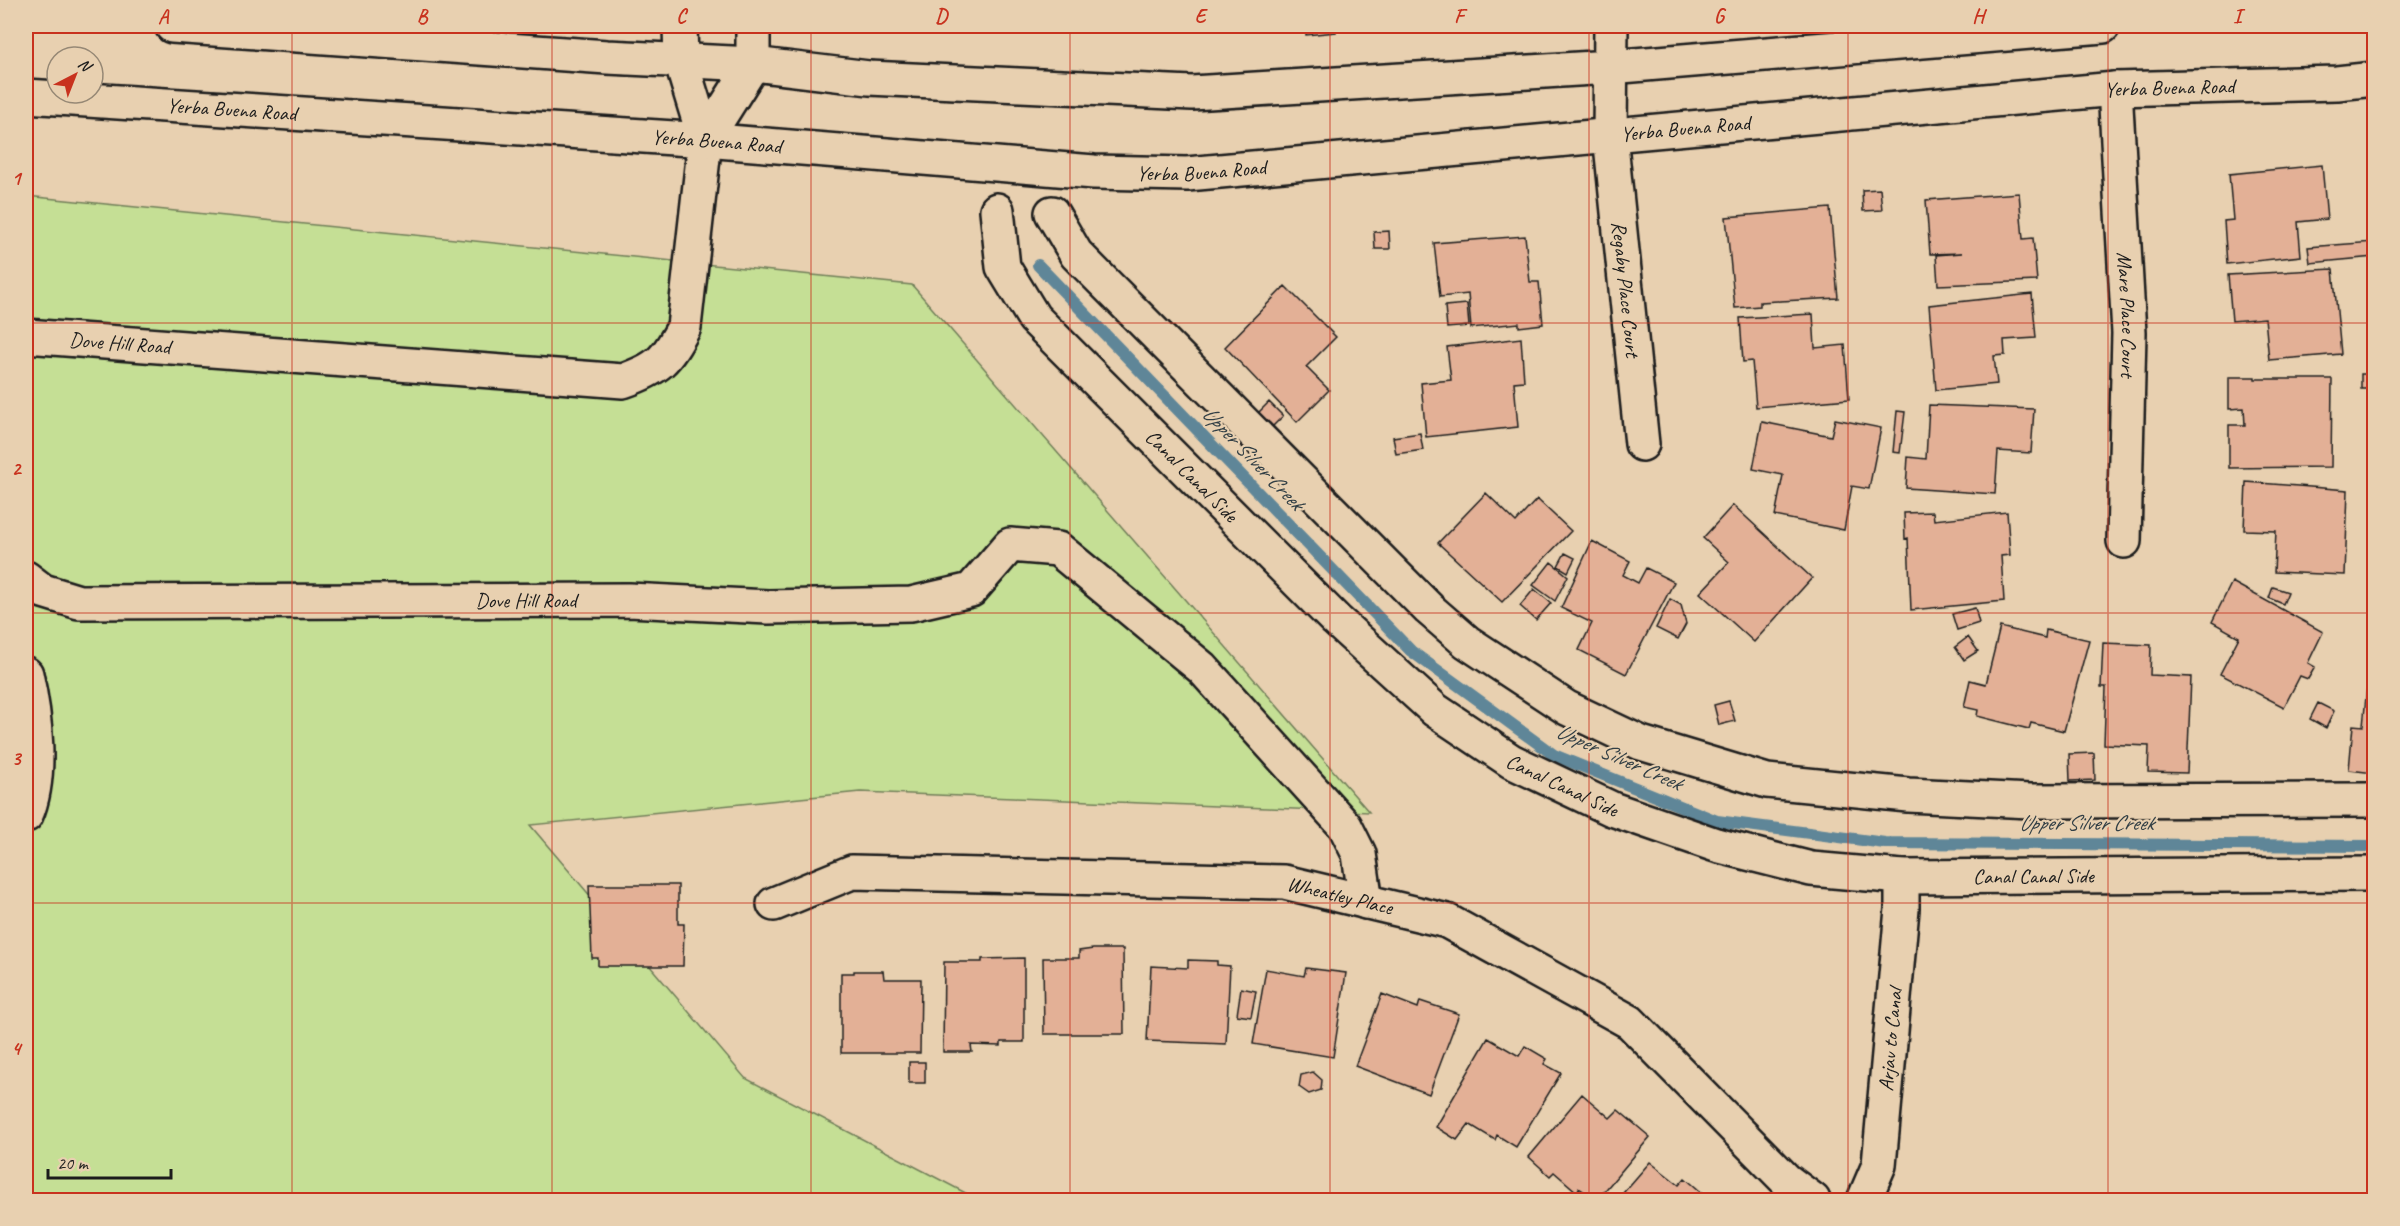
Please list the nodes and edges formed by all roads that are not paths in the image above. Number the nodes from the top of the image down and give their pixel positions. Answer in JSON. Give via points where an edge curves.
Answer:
{"nodes":[{"id":1,"x":171,"y":26,"type":"edge"},
{"id":2,"x":680,"y":26,"type":"edge"},
{"id":3,"x":753,"y":26,"type":"edge"},
{"id":4,"x":1611,"y":26,"type":"edge"},
{"id":5,"x":2103,"y":26,"type":"edge"},
{"id":6,"x":681,"y":61,"type":"junction"},
{"id":7,"x":753,"y":64,"type":"junction"},
{"id":8,"x":1610,"y":67,"type":"junction"},
{"id":9,"x":2374,"y":79,"type":"edge"},
{"id":10,"x":2115,"y":89,"type":"junction"},
{"id":11,"x":26,"y":96,"type":"edge"},
{"id":12,"x":1610,"y":135,"type":"junction"},
{"id":13,"x":705,"y":140,"type":"junction"},
{"id":14,"x":997,"y":210,"type":"dead end"},
{"id":15,"x":1052,"y":213,"type":"dead end"},
{"id":16,"x":26,"y":336,"type":"edge"},
{"id":17,"x":1642,"y":444,"type":"dead end"},
{"id":18,"x":2124,"y":541,"type":"dead end"},
{"id":19,"x":26,"y":578,"type":"edge"},
{"id":20,"x":26,"y":674,"type":"edge"},
{"id":21,"x":2374,"y":800,"type":"edge"},
{"id":22,"x":26,"y":815,"type":"edge"},
{"id":23,"x":2374,"y":874,"type":"edge"},
{"id":24,"x":1902,"y":877,"type":"junction"},
{"id":25,"x":1366,"y":902,"type":"junction"},
{"id":26,"x":774,"y":904,"type":"dead end"},
{"id":27,"x":1813,"y":1200,"type":"edge"},
{"id":28,"x":1864,"y":1200,"type":"edge"}],
"edges":[{"from":1,"to":6,"type":"main road"},
{"from":2,"to":6,"type":"main road"},
{"from":3,"to":7,"type":"main road"},
{"from":4,"to":8,"type":"main road","name":"Regaby Place Court"},
{"from":5,"to":8,"type":"main road"},
{"from":6,"to":7,"type":"main road"},
{"from":6,"to":13,"type":"main road"},
{"from":7,"to":8,"type":"main road","via":[[869,78],[1192,93]]},
{"from":7,"to":13,"type":"main road"},
{"from":8,"to":12,"type":"main road","name":"Regaby Place Court"},
{"from":9,"to":10,"type":"main road","name":"Yerba Buena Road"},
{"from":10,"to":12,"type":"main road","name":"Yerba Buena Road"},
{"from":10,"to":18,"type":"main road","name":"Mare Place Court","via":[[2129,333]]},
{"from":11,"to":13,"type":"main road","name":"Yerba Buena Road"},
{"from":12,"to":13,"type":"main road","name":"Yerba Buena Road","via":[[1187,174],[1094,172]]},
{"from":12,"to":17,"type":"main road","name":"Regaby Place Court"},
{"from":13,"to":16,"type":"main road","name":"Dove Hill Road","via":[[684,327],[671,353],[650,371],[623,381]]},
{"from":14,"to":24,"type":"main road","name":"Canal Canal Side","via":[[1003,267],[1034,318],[1336,620],[1435,710],[1511,761],[1612,809],[1716,845],[1811,868]]},
{"from":15,"to":21,"type":"main road","via":[[1076,254],[1429,609],[1467,642],[1567,708],[1641,743],[1767,781],[1908,795],[2030,801]]},
{"from":19,"to":25,"type":"main road","name":"Dove Hill Road","via":[[43,591],[79,602],[629,600],[768,607],[911,604],[971,591],[1010,545],[1058,549],[1202,668],[1344,826],[1359,854]]},
{"from":20,"to":22,"type":"main road","via":[[34,710],[34,796]]},
{"from":23,"to":24,"type":"main road","name":"Canal Canal Side"},
{"from":24,"to":28,"type":"main road","name":"Arjav to Canal","via":[[1879,1165]]},
{"from":25,"to":26,"type":"main road","name":"Wheatley Place","via":[[1284,882],[852,872]]},
{"from":25,"to":27,"type":"main road","name":"Wheatley Place","via":[[1447,921],[1630,1022],[1786,1180]]}]}
